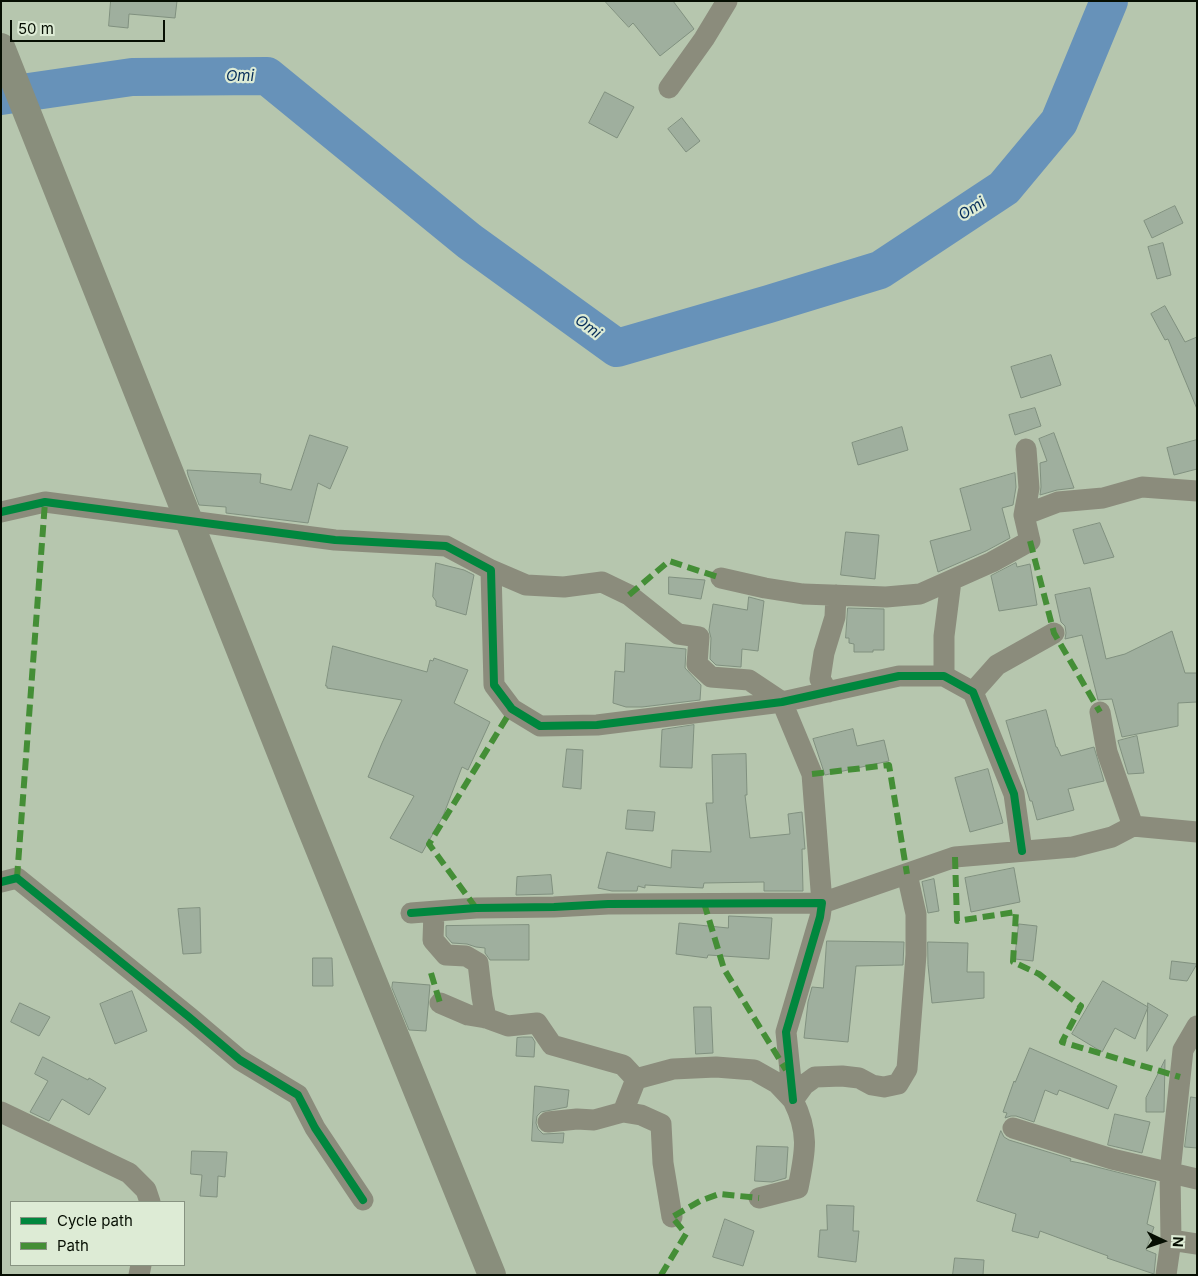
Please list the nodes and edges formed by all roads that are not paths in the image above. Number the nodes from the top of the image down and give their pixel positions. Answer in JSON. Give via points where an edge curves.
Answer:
{"nodes":[{"id":1,"x":727,"y":1,"type":"edge"},
{"id":2,"x":1,"y":47,"type":"edge"},
{"id":3,"x":669,"y":88,"type":"dead end"},
{"id":4,"x":1026,"y":449,"type":"dead end"},
{"id":5,"x":1197,"y":491,"type":"edge"},
{"id":6,"x":1,"y":512,"type":"edge"},
{"id":7,"x":1024,"y":515,"type":"junction"},
{"id":8,"x":491,"y":570,"type":"junction"},
{"id":9,"x":721,"y":578,"type":"dead end"},
{"id":10,"x":951,"y":581,"type":"junction"},
{"id":11,"x":836,"y":596,"type":"junction"},
{"id":12,"x":1054,"y":632,"type":"dead end"},
{"id":13,"x":944,"y":676,"type":"junction"},
{"id":14,"x":828,"y":692,"type":"junction"},
{"id":15,"x":973,"y":692,"type":"junction"},
{"id":16,"x":782,"y":702,"type":"junction"},
{"id":17,"x":1100,"y":712,"type":"dead end"},
{"id":18,"x":1133,"y":826,"type":"junction"},
{"id":19,"x":1197,"y":832,"type":"edge"},
{"id":20,"x":1022,"y":851,"type":"junction"},
{"id":21,"x":908,"y":874,"type":"junction"},
{"id":22,"x":1,"y":882,"type":"edge"},
{"id":23,"x":822,"y":902,"type":"junction"},
{"id":24,"x":434,"y":912,"type":"junction"},
{"id":25,"x":411,"y":913,"type":"dead end"},
{"id":26,"x":440,"y":1003,"type":"dead end"},
{"id":27,"x":486,"y":1018,"type":"junction"},
{"id":28,"x":1197,"y":1026,"type":"edge"},
{"id":29,"x":636,"y":1080,"type":"junction"},
{"id":30,"x":793,"y":1100,"type":"junction"},
{"id":31,"x":1,"y":1112,"type":"edge"},
{"id":32,"x":623,"y":1112,"type":"junction"},
{"id":33,"x":548,"y":1122,"type":"dead end"},
{"id":34,"x":1013,"y":1128,"type":"dead end"},
{"id":35,"x":1170,"y":1172,"type":"junction"},
{"id":36,"x":1197,"y":1179,"type":"edge"},
{"id":37,"x":759,"y":1198,"type":"dead end"},
{"id":38,"x":363,"y":1200,"type":"dead end"},
{"id":39,"x":150,"y":1201,"type":"edge"},
{"id":40,"x":672,"y":1217,"type":"dead end"},
{"id":41,"x":1171,"y":1240,"type":"junction"},
{"id":42,"x":1197,"y":1244,"type":"edge"},
{"id":43,"x":492,"y":1275,"type":"edge"},
{"id":44,"x":1166,"y":1275,"type":"edge"}],
"edges":[{"from":1,"to":3,"type":"street"},
{"from":2,"to":43,"type":"highway"},
{"from":4,"to":7,"type":"street","via":[[1029,488]]},
{"from":5,"to":7,"type":"street","via":[[1142,487],[1103,498],[1058,502]]},
{"from":6,"to":8,"type":"street","via":[[45,502],[335,540],[446,546]]},
{"from":7,"to":10,"type":"street","via":[[1030,541]]},
{"from":8,"to":16,"type":"street","via":[[526,585],[564,587],[602,582],[629,594],[678,634],[699,637],[697,664],[711,678],[750,680]]},
{"from":8,"to":16,"type":"street","via":[[494,685],[512,710],[540,726],[597,725]]},
{"from":9,"to":11,"type":"street","via":[[803,594]]},
{"from":10,"to":11,"type":"street","via":[[920,594]]},
{"from":10,"to":13,"type":"street","via":[[944,636]]},
{"from":11,"to":14,"type":"street","via":[[835,617],[820,680]]},
{"from":12,"to":15,"type":"street","via":[[996,665]]},
{"from":13,"to":14,"type":"street","via":[[899,676]]},
{"from":13,"to":15,"type":"street"},
{"from":14,"to":16,"type":"street"},
{"from":15,"to":20,"type":"street","via":[[1014,794]]},
{"from":16,"to":23,"type":"street","via":[[812,774]]},
{"from":17,"to":18,"type":"street","via":[[1107,752]]},
{"from":18,"to":19,"type":"street"},
{"from":18,"to":20,"type":"street","via":[[1112,837],[1073,847]]},
{"from":20,"to":21,"type":"street","via":[[955,858]]},
{"from":21,"to":23,"type":"street"},
{"from":21,"to":30,"type":"street","via":[[916,914],[916,955],[907,1069],[898,1084],[884,1087],[859,1078],[815,1077]]},
{"from":22,"to":38,"type":"street","via":[[17,878],[240,1060],[298,1095],[315,1128]]},
{"from":23,"to":24,"type":"street","via":[[608,904]]},
{"from":23,"to":30,"type":"street","via":[[786,1032]]},
{"from":24,"to":25,"type":"street"},
{"from":24,"to":27,"type":"street","via":[[433,940],[446,955],[466,956],[478,963]]},
{"from":26,"to":27,"type":"street","via":[[468,1015]]},
{"from":27,"to":29,"type":"street","via":[[508,1026],[537,1023],[552,1045],[623,1066]]},
{"from":28,"to":35,"type":"street","via":[[1182,1050]]},
{"from":29,"to":30,"type":"street","via":[[673,1070],[716,1067],[754,1070],[777,1083]]},
{"from":29,"to":32,"type":"street"},
{"from":30,"to":37,"type":"street","via":[[801,1115],[806,1140],[798,1188]]},
{"from":31,"to":39,"type":"street","via":[[129,1173],[146,1190]]},
{"from":32,"to":33,"type":"street","via":[[594,1120]]},
{"from":32,"to":40,"type":"street","via":[[641,1115],[661,1124],[663,1163]]},
{"from":34,"to":35,"type":"street","via":[[1112,1160]]},
{"from":35,"to":36,"type":"street"},
{"from":35,"to":41,"type":"street"},
{"from":41,"to":42,"type":"street"},
{"from":41,"to":44,"type":"street"}]}
